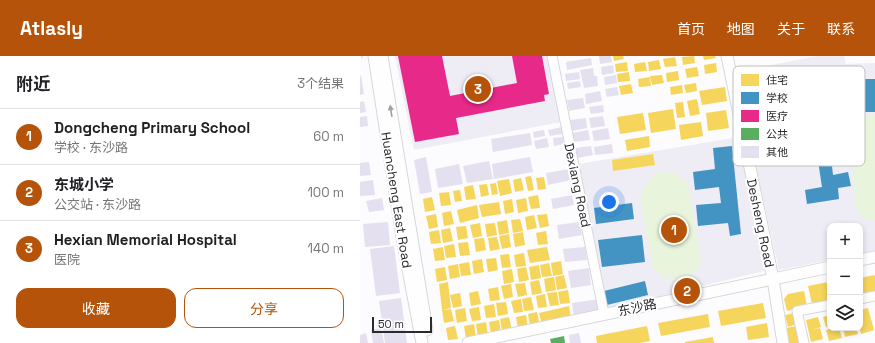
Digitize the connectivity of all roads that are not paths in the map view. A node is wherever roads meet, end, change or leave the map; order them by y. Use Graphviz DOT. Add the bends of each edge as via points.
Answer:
graph roads {
  1 [pos="374,56"];
  2 [pos="382,56"];
  3 [pos="552,56"];
  4 [pos="727,56"];
  5 [pos="733,85"];
  6 [pos="750,166"];
  7 [pos="875,257"];
  8 [pos="863,259"];
  9 [pos="827,267"];
  10 [pos="773,279"];
  11 [pos="875,296"];
  12 [pos="863,298"];
  13 [pos="827,306"];
  14 [pos="604,314"];
  15 [pos="422,343"];
  16 [pos="429,343"];
  17 [pos="468,343"];
  18 [pos="784,343"];
  19 [pos="804,343"];
  1 -- 15 [label="street, Huancheng East Road" via="403,243"];
  16 -- 2 [label="street, Huancheng East Road, one-way"];
  3 -- 14 [label="street, Dexiang Road"];
  4 -- 5 [label="street, Desheng Road"];
  6 -- 10 [label="street, Desheng Road"];
  7 -- 8 [label="street"];
  9 -- 10 [label="street, 东沙路"];
  10 -- 14 [label="street, 东沙路"];
  10 -- 18 [label="street, Desheng Road"];
  11 -- 12 [label="street"];
  13 -- 19 [label="street" via="797,311"];
  14 -- 17 [label="street, 东沙路"];
}
